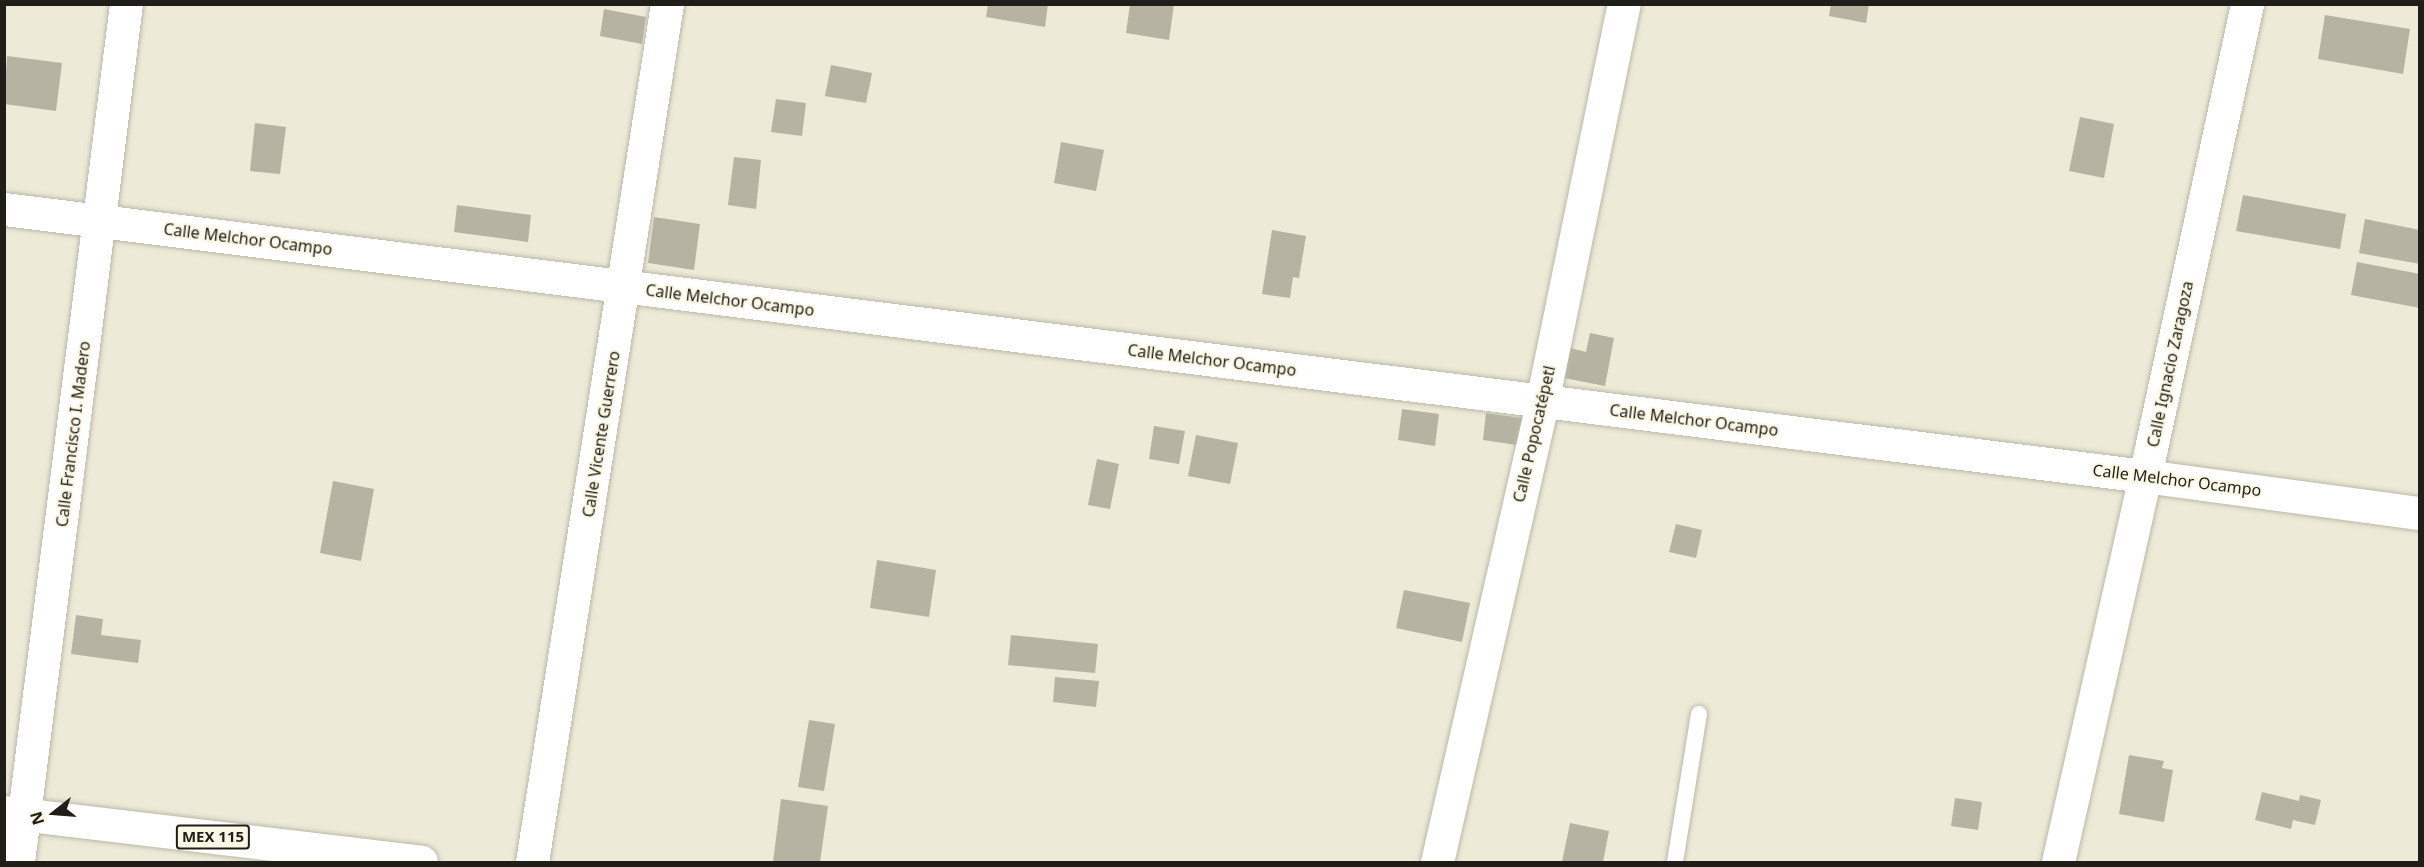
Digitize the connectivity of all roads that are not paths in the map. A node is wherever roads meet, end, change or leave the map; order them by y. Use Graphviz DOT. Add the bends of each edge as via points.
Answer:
graph roads {
  1 [pos="126,4"];
  2 [pos="667,4"];
  3 [pos="1624,4"];
  4 [pos="2247,4"];
  5 [pos="4,209"];
  6 [pos="100,221"];
  7 [pos="625,287"];
  8 [pos="1542,402"];
  9 [pos="2145,476"];
  10 [pos="2420,513"];
  11 [pos="1699,714"];
  12 [pos="15,813"];
  13 [pos="18,862"];
  14 [pos="421,862"];
  15 [pos="532,862"];
  16 [pos="1437,862"];
  17 [pos="1675,862"];
  18 [pos="2058,862"];
  1 -- 6 [label="street, Calle Francisco I. Madero"];
  2 -- 7 [label="street, Calle Vicente Guerrero"];
  3 -- 8 [label="street, Calle Popocatépetl"];
  4 -- 9 [label="street, Calle Ignacio Zaragoza"];
  5 -- 6 [label="street, Calle Melchor Ocampo"];
  6 -- 7 [label="street, Calle Melchor Ocampo"];
  6 -- 12 [label="street, Calle Francisco I. Madero"];
  7 -- 8 [label="street, Calle Melchor Ocampo"];
  7 -- 15 [label="street, Calle Vicente Guerrero"];
  8 -- 9 [label="street, Calle Melchor Ocampo"];
  8 -- 16 [label="street, Calle Popocatépetl"];
  9 -- 10 [label="street, Calle Melchor Ocampo"];
  9 -- 18 [label="street, Calle Ignacio Zaragoza"];
  11 -- 17 [label="lane"];
  12 -- 13 [label="street, Calle Francisco I. Madero"];
  12 -- 14 [label="street, MEX 115"];
}
